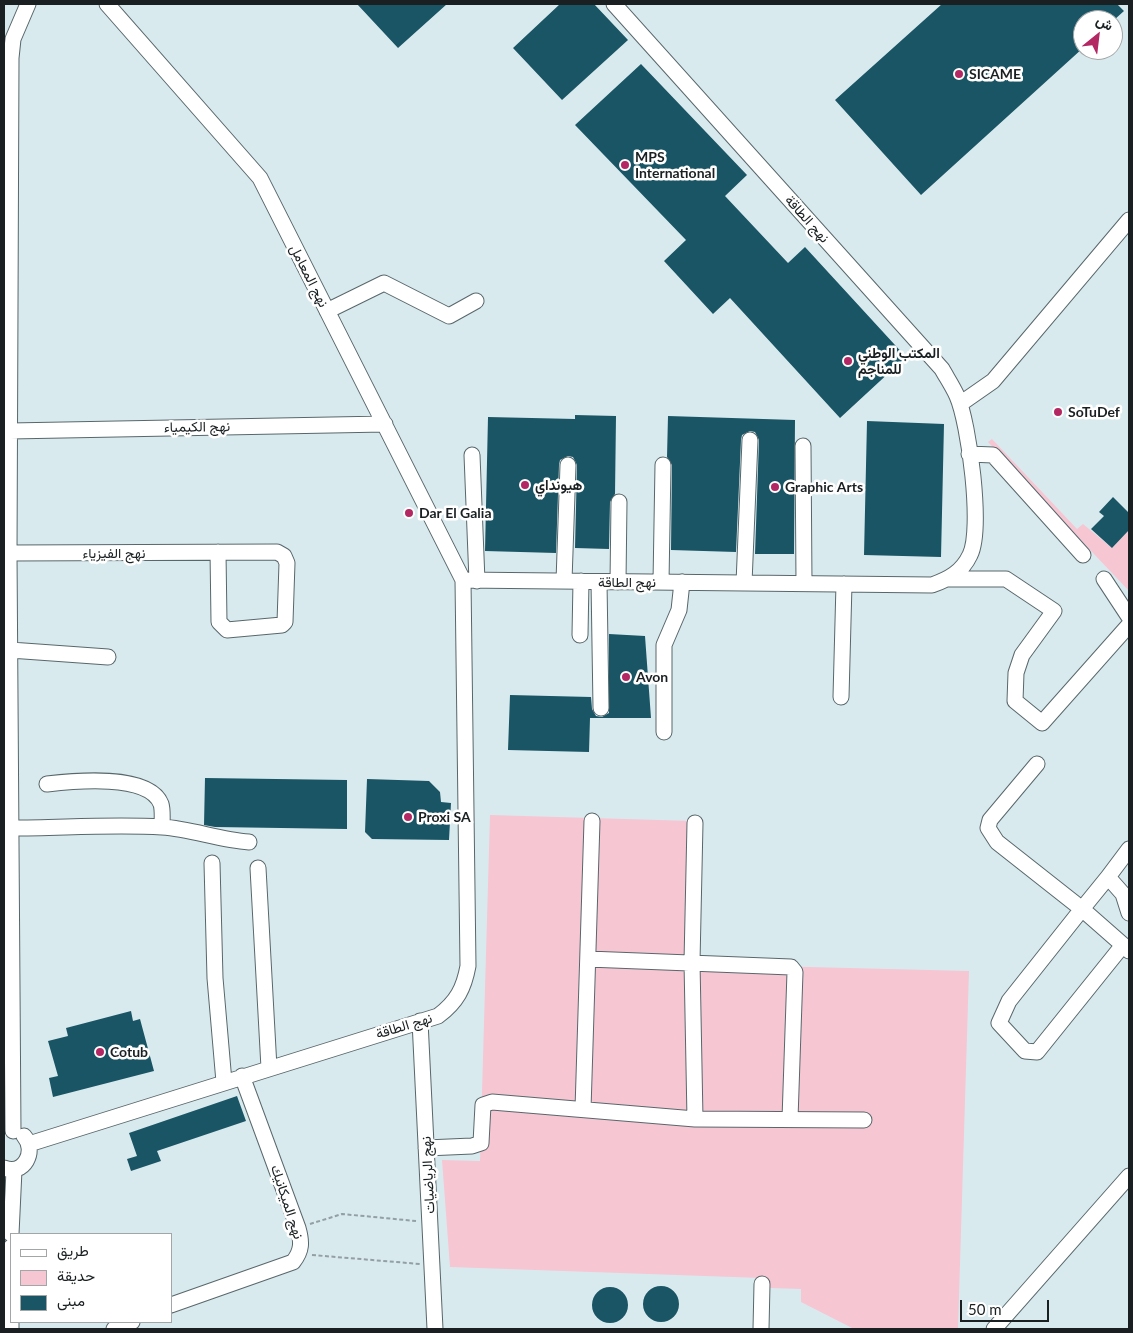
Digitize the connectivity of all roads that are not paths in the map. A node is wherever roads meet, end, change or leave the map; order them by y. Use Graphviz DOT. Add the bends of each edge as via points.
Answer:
graph roads {
  1 [pos="28,4"];
  2 [pos="107,4"];
  3 [pos="614,4"];
  4 [pos="1129,220"];
  5 [pos="476,301"];
  6 [pos="327,311"];
  7 [pos="960,404"];
  8 [pos="385,424"];
  9 [pos="10,431"];
  10 [pos="750,440"];
  11 [pos="803,446"];
  12 [pos="969,454"];
  13 [pos="472,455"];
  14 [pos="568,465"];
  15 [pos="663,465"];
  16 [pos="619,502"];
  17 [pos="6,537"];
  18 [pos="218,552"];
  19 [pos="9,553"];
  20 [pos="1083,555"];
  21 [pos="948,579"];
  22 [pos="1104,579"];
  23 [pos="470,580"];
  24 [pos="564,581"];
  25 [pos="581,581"];
  26 [pos="599,582"];
  27 [pos="618,582"];
  28 [pos="661,582"];
  29 [pos="682,582"];
  30 [pos="744,583"];
  31 [pos="804,584"];
  32 [pos="844,584"];
  33 [pos="1129,617"];
  34 [pos="1129,625"];
  35 [pos="580,636"];
  36 [pos="10,650"];
  37 [pos="108,657"];
  38 [pos="841,697"];
  39 [pos="601,708"];
  40 [pos="664,732"];
  41 [pos="7,750"];
  42 [pos="1037,764"];
  43 [pos="47,784"];
  44 [pos="7,808"];
  45 [pos="592,821"];
  46 [pos="695,823"];
  47 [pos="162,827"];
  48 [pos="11,828"];
  49 [pos="249,842"];
  50 [pos="1129,849"];
  51 [pos="212,863"];
  52 [pos="258,868"];
  53 [pos="1108,877"];
  54 [pos="8,891"];
  55 [pos="1082,909"];
  56 [pos="1129,913"];
  57 [pos="1126,948"];
  58 [pos="588,959"];
  59 [pos="692,962"];
  60 [pos="420,1021"];
  61 [pos="268,1068"];
  62 [pos="242,1076"];
  63 [pos="224,1082"];
  64 [pos="583,1109"];
  65 [pos="695,1119"];
  66 [pos="790,1119"];
  67 [pos="864,1120"];
  68 [pos="9,1132"];
  69 [pos="29,1144"];
  70 [pos="426,1148"];
  71 [pos="9,1169"];
  72 [pos="1129,1176"];
  73 [pos="9,1225"];
  74 [pos="762,1284"];
  75 [pos="172,1305"];
  76 [pos="129,1323"];
  77 [pos="114,1329"];
  78 [pos="435,1329"];
  79 [pos="761,1329"];
  80 [pos="994,1329"];
  1 -- 9 [label="street" via="13,39 11,58"];
  2 -- 6 [label="street, نهج المعامل" via="252,166"];
  3 -- 7 [label="street, نهج الطاقة" via="942,370"];
  4 -- 7 [label="street" via="992,381"];
  5 -- 6 [label="street" via="449,316 384,283"];
  6 -- 8 [label="street, نهج المعامل"];
  7 -- 12 [label="street, نهج الطاقة"];
  8 -- 9 [label="street, نهج الكيمياء"];
  8 -- 23 [label="street, نهج المعامل"];
  9 -- 17 [label="street"];
  10 -- 30 [label="street"];
  11 -- 31 [label="street"];
  12 -- 20 [label="street" via="993,455"];
  12 -- 21 [label="street, نهج الطاقة" via="975,536 961,569"];
  13 -- 23 [label="street"];
  14 -- 24 [label="street"];
  15 -- 28 [label="street"];
  16 -- 27 [label="street"];
  17 -- 19 [label="street"];
  18 -- 18 [label="street, نهج الفيزياء" via="278,552 284,556 287,562 285,622 282,625 223,628 219,622"];
  18 -- 19 [label="street, نهج الفيزياء"];
  19 -- 36 [label="street"];
  21 -- 32 [label="street, نهج الطاقة" via="932,584"];
  21 -- 34 [label="street" via="1006,579 1054,611 1022,655 1016,673 1015,701 1042,723"];
  22 -- 33 [label="street"];
  23 -- 24 [label="street, نهج الطاقة"];
  23 -- 60 [label="street, نهج الطاقة" via="468,966 464,985 449,1008 438,1016"];
  24 -- 25 [label="street, نهج الطاقة"];
  25 -- 26 [label="street, نهج الطاقة"];
  25 -- 35 [label="street"];
  26 -- 27 [label="street, نهج الطاقة"];
  26 -- 39 [label="street"];
  27 -- 28 [label="street, نهج الطاقة"];
  28 -- 29 [label="street, نهج الطاقة"];
  29 -- 30 [label="street, نهج الطاقة"];
  29 -- 40 [label="street" via="679,610 664,645"];
  30 -- 31 [label="street, نهج الطاقة"];
  31 -- 32 [label="street, نهج الطاقة"];
  32 -- 38 [label="street"];
  36 -- 37 [label="street"];
  36 -- 41 [label="street"];
  41 -- 44 [label="street"];
  42 -- 55 [label="street" via="990,820 988,828 997,842"];
  43 -- 47 [label="street" via="84,779 135,784 154,794 161,804"];
  44 -- 48 [label="street"];
  45 -- 58 [label="street"];
  46 -- 59 [label="street"];
  47 -- 48 [label="street"];
  47 -- 49 [label="street" via="194,831 227,841"];
  48 -- 54 [label="street"];
  50 -- 53 [label="street"];
  51 -- 63 [label="street" via="215,978"];
  52 -- 61 [label="street"];
  53 -- 55 [label="street"];
  53 -- 56 [label="street" via="1123,894"];
  54 -- 68 [label="street"];
  55 -- 57 [label="street"];
  55 -- 57 [label="street" via="1009,1001 999,1023 1025,1051 1037,1052"];
  58 -- 59 [label="street"];
  58 -- 64 [label="street"];
  59 -- 65 [label="street"];
  59 -- 66 [label="street" via="781,965 791,967 795,972"];
  60 -- 61 [label="street, نهج الطاقة"];
  60 -- 70 [label="street, نهج الرياضيات"];
  61 -- 62 [label="street, نهج الطاقة"];
  62 -- 63 [label="street, نهج الطاقة"];
  62 -- 75 [label="street, نهج الميكانيك" via="298,1228 300,1253 293,1262"];
  63 -- 69 [label="street, نهج الطاقة"];
  64 -- 65 [label="street"];
  64 -- 70 [label="street" via="492,1102 483,1105 481,1143"];
  65 -- 66 [label="street"];
  66 -- 67 [label="street"];
  68 -- 69 [label="street" via="25,1138"];
  69 -- 71 [label="street" via="28,1160"];
  70 -- 78 [label="street, نهج الرياضيات"];
  71 -- 73 [label="street"];
  72 -- 80 [label="street"];
  74 -- 79 [label="street"];
  76 -- 77 [label="street"];
}
